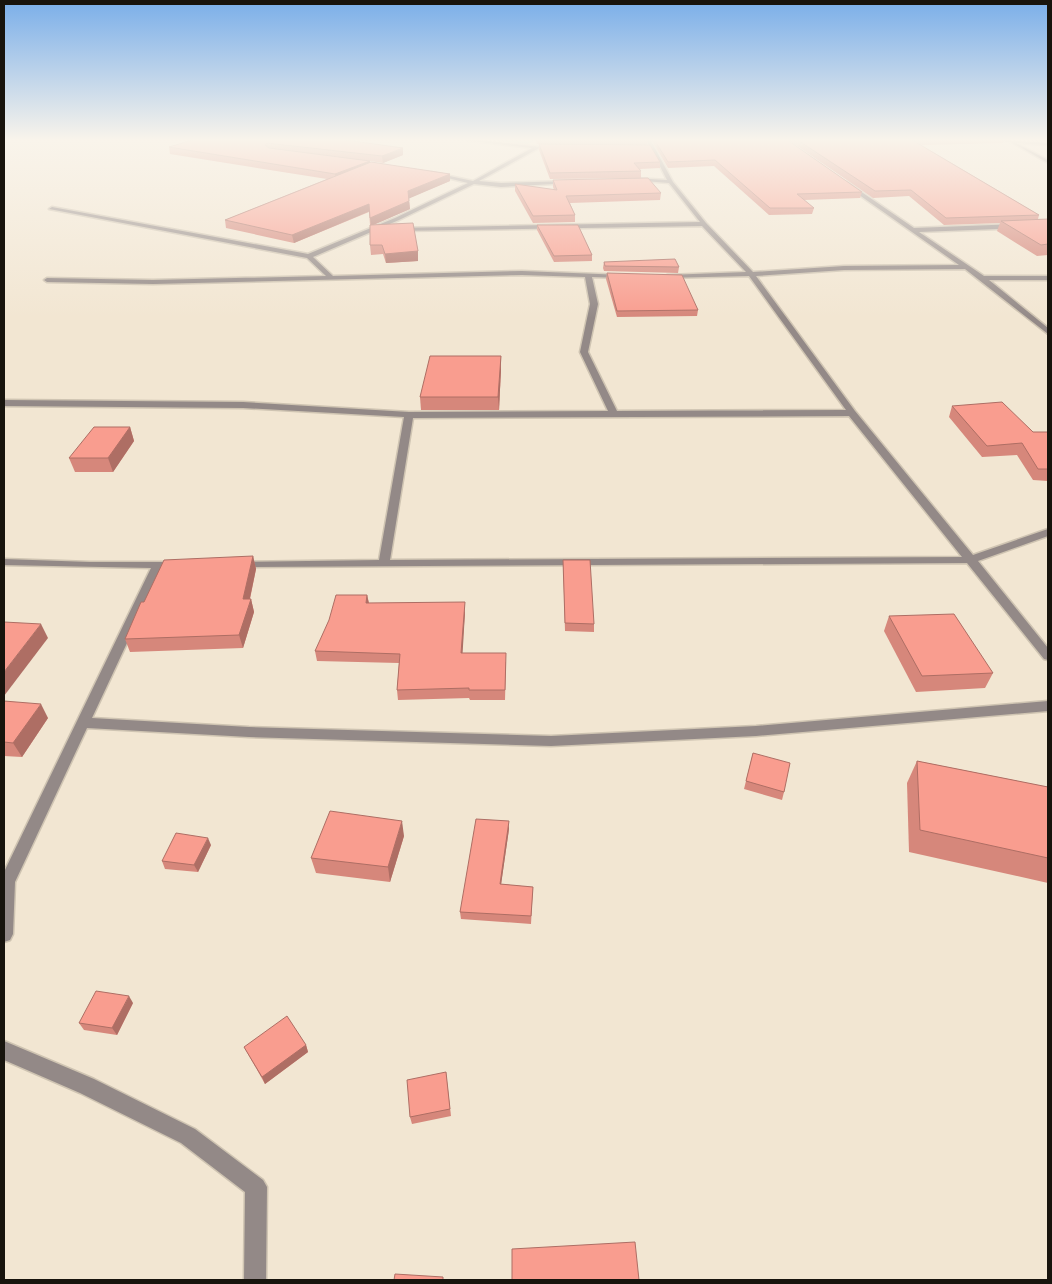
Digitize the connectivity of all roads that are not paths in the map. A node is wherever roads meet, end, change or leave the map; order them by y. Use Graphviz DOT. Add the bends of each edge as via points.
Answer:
graph roads {
  1 [pos="438,199"];
  2 [pos="684,199"];
  3 [pos="868,199"];
  4 [pos="52,209"];
  5 [pos="704,224"];
  6 [pos="1048,225"];
  7 [pos="376,230"];
  8 [pos="913,230"];
  9 [pos="309,256"];
  10 [pos="967,267"];
  11 [pos="588,274"];
  12 [pos="751,274"];
  13 [pos="632,276"];
  14 [pos="659,276"];
  15 [pos="982,278"];
  16 [pos="1048,278"];
  17 [pos="333,279"];
  18 [pos="47,280"];
  19 [pos="1048,332"];
  20 [pos="4,403"];
  21 [pos="852,413"];
  22 [pos="408,415"];
  23 [pos="614,415"];
  24 [pos="1048,532"];
  25 [pos="970,560"];
  26 [pos="4,562"];
  27 [pos="384,563"];
  28 [pos="187,564"];
  29 [pos="226,564"];
  30 [pos="158,565"];
  31 [pos="1048,656"];
  32 [pos="1048,706"];
  33 [pos="84,723"];
  34 [pos="4,934"];
  35 [pos="4,1050"];
  36 [pos="255,1280"];
  1 -- 7 [label="street"];
  2 -- 5 [label="street"];
  3 -- 8 [label="street"];
  4 -- 9 [label="street"];
  5 -- 7 [label="street"];
  5 -- 12 [label="street"];
  6 -- 8 [label="street"];
  7 -- 9 [label="street"];
  8 -- 10 [label="street"];
  9 -- 17 [label="street"];
  10 -- 12 [label="street" via="844,268"];
  10 -- 15 [label="street"];
  11 -- 13 [label="street"];
  11 -- 17 [label="street"];
  11 -- 23 [label="street" via="594,304 584,352"];
  12 -- 14 [label="street"];
  12 -- 21 [label="street"];
  15 -- 16 [label="street"];
  15 -- 19 [label="street"];
  17 -- 18 [label="street"];
  20 -- 22 [label="street" via="243,405"];
  21 -- 23 [label="street"];
  21 -- 25 [label="street"];
  22 -- 23 [label="street"];
  22 -- 27 [label="street"];
  24 -- 25 [label="street"];
  25 -- 27 [label="street"];
  25 -- 31 [label="street"];
  26 -- 30 [label="street"];
  27 -- 29 [label="street"];
  28 -- 30 [label="street"];
  30 -- 33 [label="street"];
  32 -- 33 [label="street" via="756,731 551,741 249,732"];
  33 -- 34 [label="street" via="7,882"];
  35 -- 36 [label="street" via="87,1086 188,1136 256,1187"];
}
